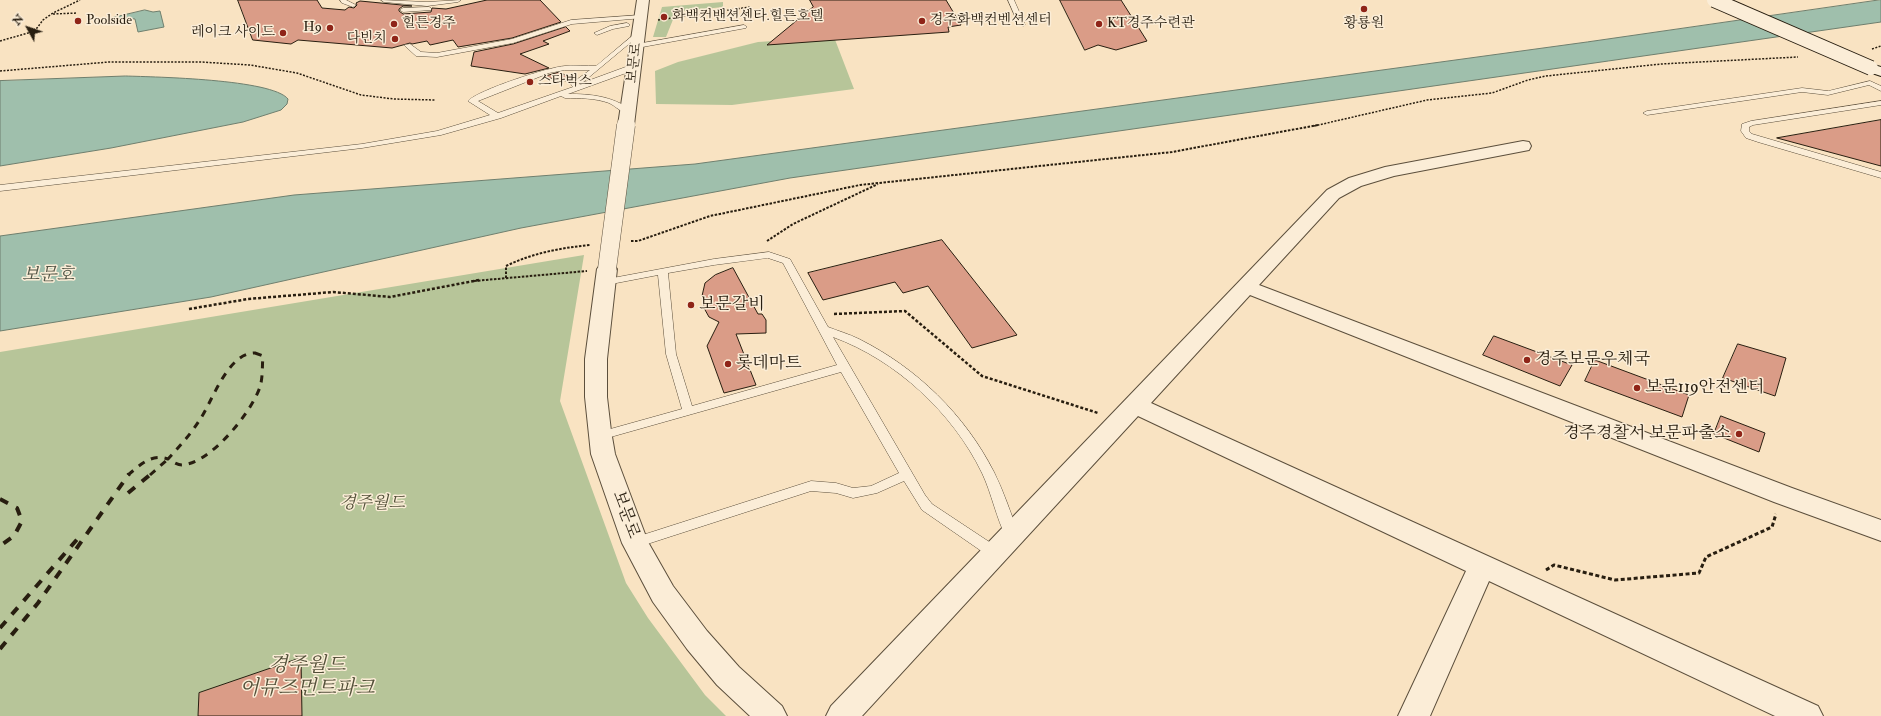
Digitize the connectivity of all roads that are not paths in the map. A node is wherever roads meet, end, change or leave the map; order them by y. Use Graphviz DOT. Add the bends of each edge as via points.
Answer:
graph roads {
  1 [pos="343,0"];
  2 [pos="384,0"];
  3 [pos="643,0"];
  4 [pos="1011,0"];
  5 [pos="1714,0"];
  6 [pos="455,1"];
  7 [pos="353,5"];
  8 [pos="403,10"];
  9 [pos="1022,25"];
  10 [pos="744,27"];
  11 [pos="639,30"];
  12 [pos="408,45"];
  13 [pos="634,67"];
  14 [pos="598,68"];
  15 [pos="1877,71"];
  16 [pos="1870,83"];
  17 [pos="1881,89"];
  18 [pos="557,96"];
  19 [pos="1881,104"];
  20 [pos="1647,113"];
  21 [pos="498,116"];
  22 [pos="627,118"];
  23 [pos="1523,146"];
  24 [pos="1881,175"];
  25 [pos="0,188"];
  26 [pos="663,271"];
  27 [pos="606,276"];
  28 [pos="1245,286"];
  29 [pos="823,329"];
  30 [pos="844,367"];
  31 [pos="1134,405"];
  32 [pos="688,411"];
  33 [pos="600,436"];
  34 [pos="907,475"];
  35 [pos="1881,531"];
  36 [pos="1012,535"];
  37 [pos="635,543"];
  38 [pos="995,553"];
  39 [pos="1482,566"];
  40 [pos="771,716"];
  41 [pos="842,716"];
  42 [pos="1414,716"];
  43 [pos="1806,716"];
  1 -- 7 [label="lane"];
  2 -- 6 [label="lane" via="427,4"];
  3 -- 11 [label="street, 보문로"];
  4 -- 9 [label="lane"];
  5 -- 15 [label="street, bridge"];
  6 -- 8 [label="lane" via="426,10"];
  10 -- 11 [label="lane"];
  11 -- 11 [label="lane" via="597,33 612,27"];
  11 -- 12 [label="lane" via="571,22 513,41 437,55 419,54"];
  11 -- 13 [label="street, 보문로"];
  11 -- 14 [label="lane"];
  13 -- 18 [label="lane"];
  13 -- 22 [label="street, 보문로"];
  14 -- 18 [label="lane"];
  14 -- 21 [label="lane" via="547,71 483,95 472,102"];
  15 -- 16 [label="lane" via="1871,77"];
  16 -- 17 [label="lane"];
  16 -- 20 [label="lane" via="1828,93 1802,90"];
  18 -- 21 [label="lane"];
  18 -- 22 [label="lane" via="597,98 620,105"];
  19 -- 24 [label="lane" via="1750,123 1745,126 1749,136"];
  21 -- 25 [label="lane" via="438,133 362,146"];
  22 -- 27 [label="street, 보문로, bridge"];
  23 -- 28 [label="street" via="1391,171 1342,188 1323,203"];
  26 -- 27 [label="lane"];
  26 -- 29 [label="lane" via="769,255 787,261"];
  26 -- 32 [label="lane" via="672,354"];
  27 -- 33 [label="street, 보문로" via="596,359"];
  28 -- 31 [label="street"];
  28 -- 35 [label="street"];
  29 -- 30 [label="lane"];
  29 -- 36 [label="lane" via="855,341 887,360 931,394 955,420 988,473"];
  30 -- 32 [label="lane"];
  30 -- 34 [label="lane"];
  31 -- 36 [label="street"];
  31 -- 39 [label="street"];
  32 -- 33 [label="lane"];
  33 -- 37 [label="street, 보문로" via="602,454"];
  34 -- 37 [label="lane" via="873,490 853,494 836,488 811,486"];
  34 -- 38 [label="lane" via="927,507"];
  36 -- 38 [label="street"];
  37 -- 40 [label="street, 보문로" via="663,594 696,640 728,676"];
  38 -- 41 [label="street"];
  39 -- 42 [label="street"];
  39 -- 43 [label="street"];
}
